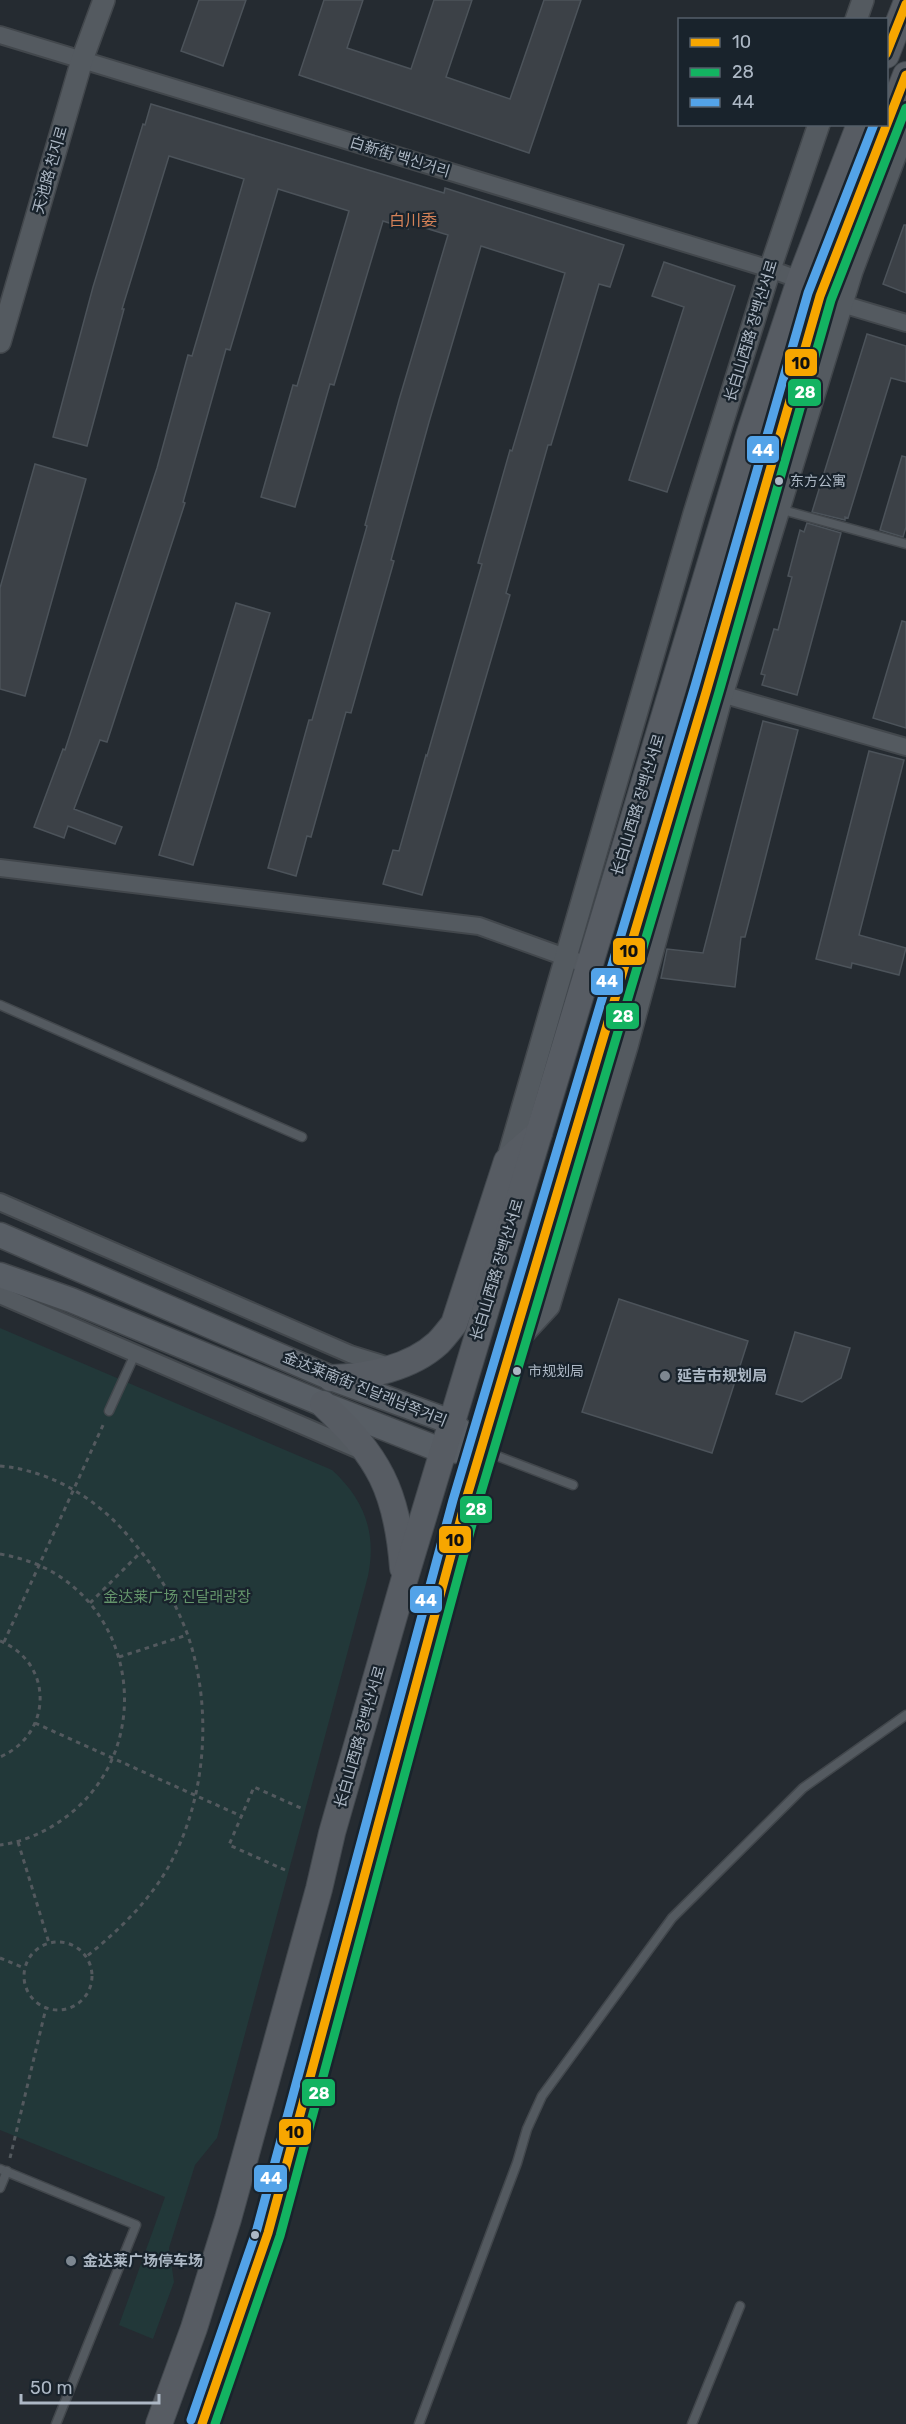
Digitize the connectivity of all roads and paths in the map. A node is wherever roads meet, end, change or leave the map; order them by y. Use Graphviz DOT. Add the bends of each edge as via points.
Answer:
graph roads {
  1 [pos="104,0"];
  2 [pos="863,0"];
  3 [pos="906,4"];
  4 [pos="857,18"];
  5 [pos="0,35"];
  6 [pos="888,50"];
  7 [pos="82,60"];
  8 [pos="906,75"];
  9 [pos="818,126"];
  10 [pos="859,126"];
  11 [pos="906,127"];
  12 [pos="770,268"];
  13 [pos="800,280"];
  14 [pos="831,300"];
  15 [pos="906,323"];
  16 [pos="0,342"];
  17 [pos="779,508"];
  18 [pos="906,544"];
  19 [pos="715,692"];
  20 [pos="906,747"];
  21 [pos="0,868"];
  22 [pos="565,957"];
  23 [pos="590,966"];
  24 [pos="0,1005"];
  25 [pos="539,1133"];
  26 [pos="302,1137"];
  27 [pos="507,1161"];
  28 [pos="0,1202"];
  29 [pos="0,1235"];
  30 [pos="0,1275"];
  31 [pos="0,1296"];
  32 [pos="135,1354"];
  33 [pos="393,1367"];
  34 [pos="332,1378"];
  35 [pos="323,1404"];
  36 [pos="109,1411"];
  37 [pos="451,1422"];
  38 [pos="481,1450"];
  39 [pos="443,1451"];
  40 [pos="369,1454"];
  41 [pos="0,1466"];
  42 [pos="573,1485"];
  43 [pos="73,1490"];
  44 [pos="141,1552"];
  45 [pos="0,1554"];
  46 [pos="39,1565"];
  47 [pos="404,1581"];
  48 [pos="441,1592"];
  49 [pos="90,1603"];
  50 [pos="187,1635"];
  51 [pos="2,1641"];
  52 [pos="119,1657"];
  53 [pos="906,1714"];
  54 [pos="35,1723"];
  55 [pos="0,1757"];
  56 [pos="113,1758"];
  57 [pos="195,1795"];
  58 [pos="303,1809"];
  59 [pos="241,1816"];
  60 [pos="18,1842"];
  61 [pos="0,1845"];
  62 [pos="285,1870"];
  63 [pos="49,1943"];
  64 [pos="86,1957"];
  65 [pos="0,1958"];
  66 [pos="24,1968"];
  67 [pos="46,2008"];
  68 [pos="4,2170"];
  69 [pos="0,2188"];
  70 [pos="740,2306"];
  71 [pos="56,2424"];
  72 [pos="159,2424"];
  73 [pos="202,2424"];
  74 [pos="419,2424"];
  75 [pos="692,2424"];
  1 -- 7 [label="street, 天池路 천지로"];
  2 -- 4 [label="street"];
  3 -- 6 [label="main road"];
  5 -- 7 [label="street, 白新街 백신거리"];
  7 -- 12 [label="street, 白新街 백신거리"];
  7 -- 16 [label="street, 天池路 천지로"];
  8 -- 14 [label="main road"];
  9 -- 12 [label="street, 长白山西路 장백산서로"];
  10 -- 13 [label="main road, 长白山西路 장백산서로"];
  11 -- 14 [label="street"];
  12 -- 13 [label="street, 白新街 백신거리"];
  12 -- 22 [label="street, 长白山西路 장백산서로"];
  13 -- 23 [label="main road, 长白山西路 장백산서로" via="751,429"];
  14 -- 15 [label="street"];
  14 -- 17 [label="street"];
  14 -- 19 [label="main road"];
  17 -- 18 [label="lane"];
  17 -- 19 [label="street"];
  19 -- 20 [label="street"];
  19 -- 38 [label="main road"];
  21 -- 22 [label="street" via="479,926"];
  22 -- 23 [label="street"];
  22 -- 27 [label="street, 长白山西路 장백산서로"];
  23 -- 25 [label="main road, 长白山西路 장백산서로"];
  24 -- 26 [label="lane"];
  25 -- 27 [label="main road"];
  25 -- 37 [label="main road, 长白山西路 장백산서로"];
  27 -- 33 [label="main road" via="454,1324 438,1343"];
  28 -- 33 [label="street, 金达莱南街 진달래남쪽거리" via="350,1354"];
  29 -- 34 [label="main road, 金达莱南街 진달래남쪽거리"];
  30 -- 35 [label="main road, 金达莱南街 진달래남쪽거리" via="71,1300"];
  31 -- 32 [label="street"];
  32 -- 36 [label="lane"];
  32 -- 40 [label="street"];
  33 -- 34 [label="main road"];
  34 -- 37 [label="main road, 金达莱南街 진달래남쪽거리"];
  35 -- 39 [label="main road, 金达莱南街 진달래남쪽거리"];
  35 -- 40 [label="main road"];
  36 -- 43 [label="path"];
  37 -- 38 [label="main road, 金达莱南街 진달래남쪽거리"];
  37 -- 39 [label="main road, 长白山西路 장백산서로"];
  38 -- 39 [label="main road, 金达莱南街 진달래남쪽거리"];
  38 -- 42 [label="lane"];
  38 -- 48 [label="main road"];
  39 -- 47 [label="main road, 长白山西路 장백산서로"];
  40 -- 47 [label="main road" via="394,1507"];
  41 -- 43 [label="path" via="31,1471"];
  43 -- 44 [label="path" via="98,1505"];
  43 -- 46 [label="path"];
  44 -- 49 [label="path"];
  44 -- 50 [label="path" via="162,1581"];
  45 -- 46 [label="path"];
  46 -- 49 [label="path" via="60,1576"];
  46 -- 51 [label="path"];
  47 -- 48 [label="main road"];
  47 -- 72 [label="main road, 长白山西路 장백산서로" via="225,2229"];
  48 -- 73 [label="main road" via="268,2233"];
  49 -- 52 [label="path" via="105,1623"];
  50 -- 52 [label="path"];
  50 -- 57 [label="path" via="202,1707"];
  51 -- 54 [label="path" via="23,1655 34,1672 41,1700"];
  52 -- 56 [label="path" via="124,1676 125,1715"];
  53 -- 74 [label="lane" via="803,1788 672,1918 542,2096"];
  54 -- 55 [label="path" via="22,1743"];
  54 -- 56 [label="path"];
  56 -- 57 [label="path"];
  56 -- 60 [label="path" via="100,1783 73,1812"];
  57 -- 59 [label="path"];
  57 -- 64 [label="path" via="176,1852 159,1882 125,1922"];
  58 -- 59 [label="path" via="254,1787"];
  59 -- 62 [label="path" via="229,1845"];
  60 -- 61 [label="path"];
  60 -- 63 [label="path"];
  63 -- 64 [label="path" via="71,1945"];
  63 -- 66 [label="path" via="34,1952"];
  64 -- 67 [label="path" via="92,1978 86,1995 68,2009"];
  65 -- 66 [label="path"];
  66 -- 67 [label="path" via="27,1991"];
  67 -- 68 [label="path"];
  68 -- 69 [label="lane"];
  68 -- 71 [label="lane" via="136,2225"];
  70 -- 75 [label="lane"];
}
